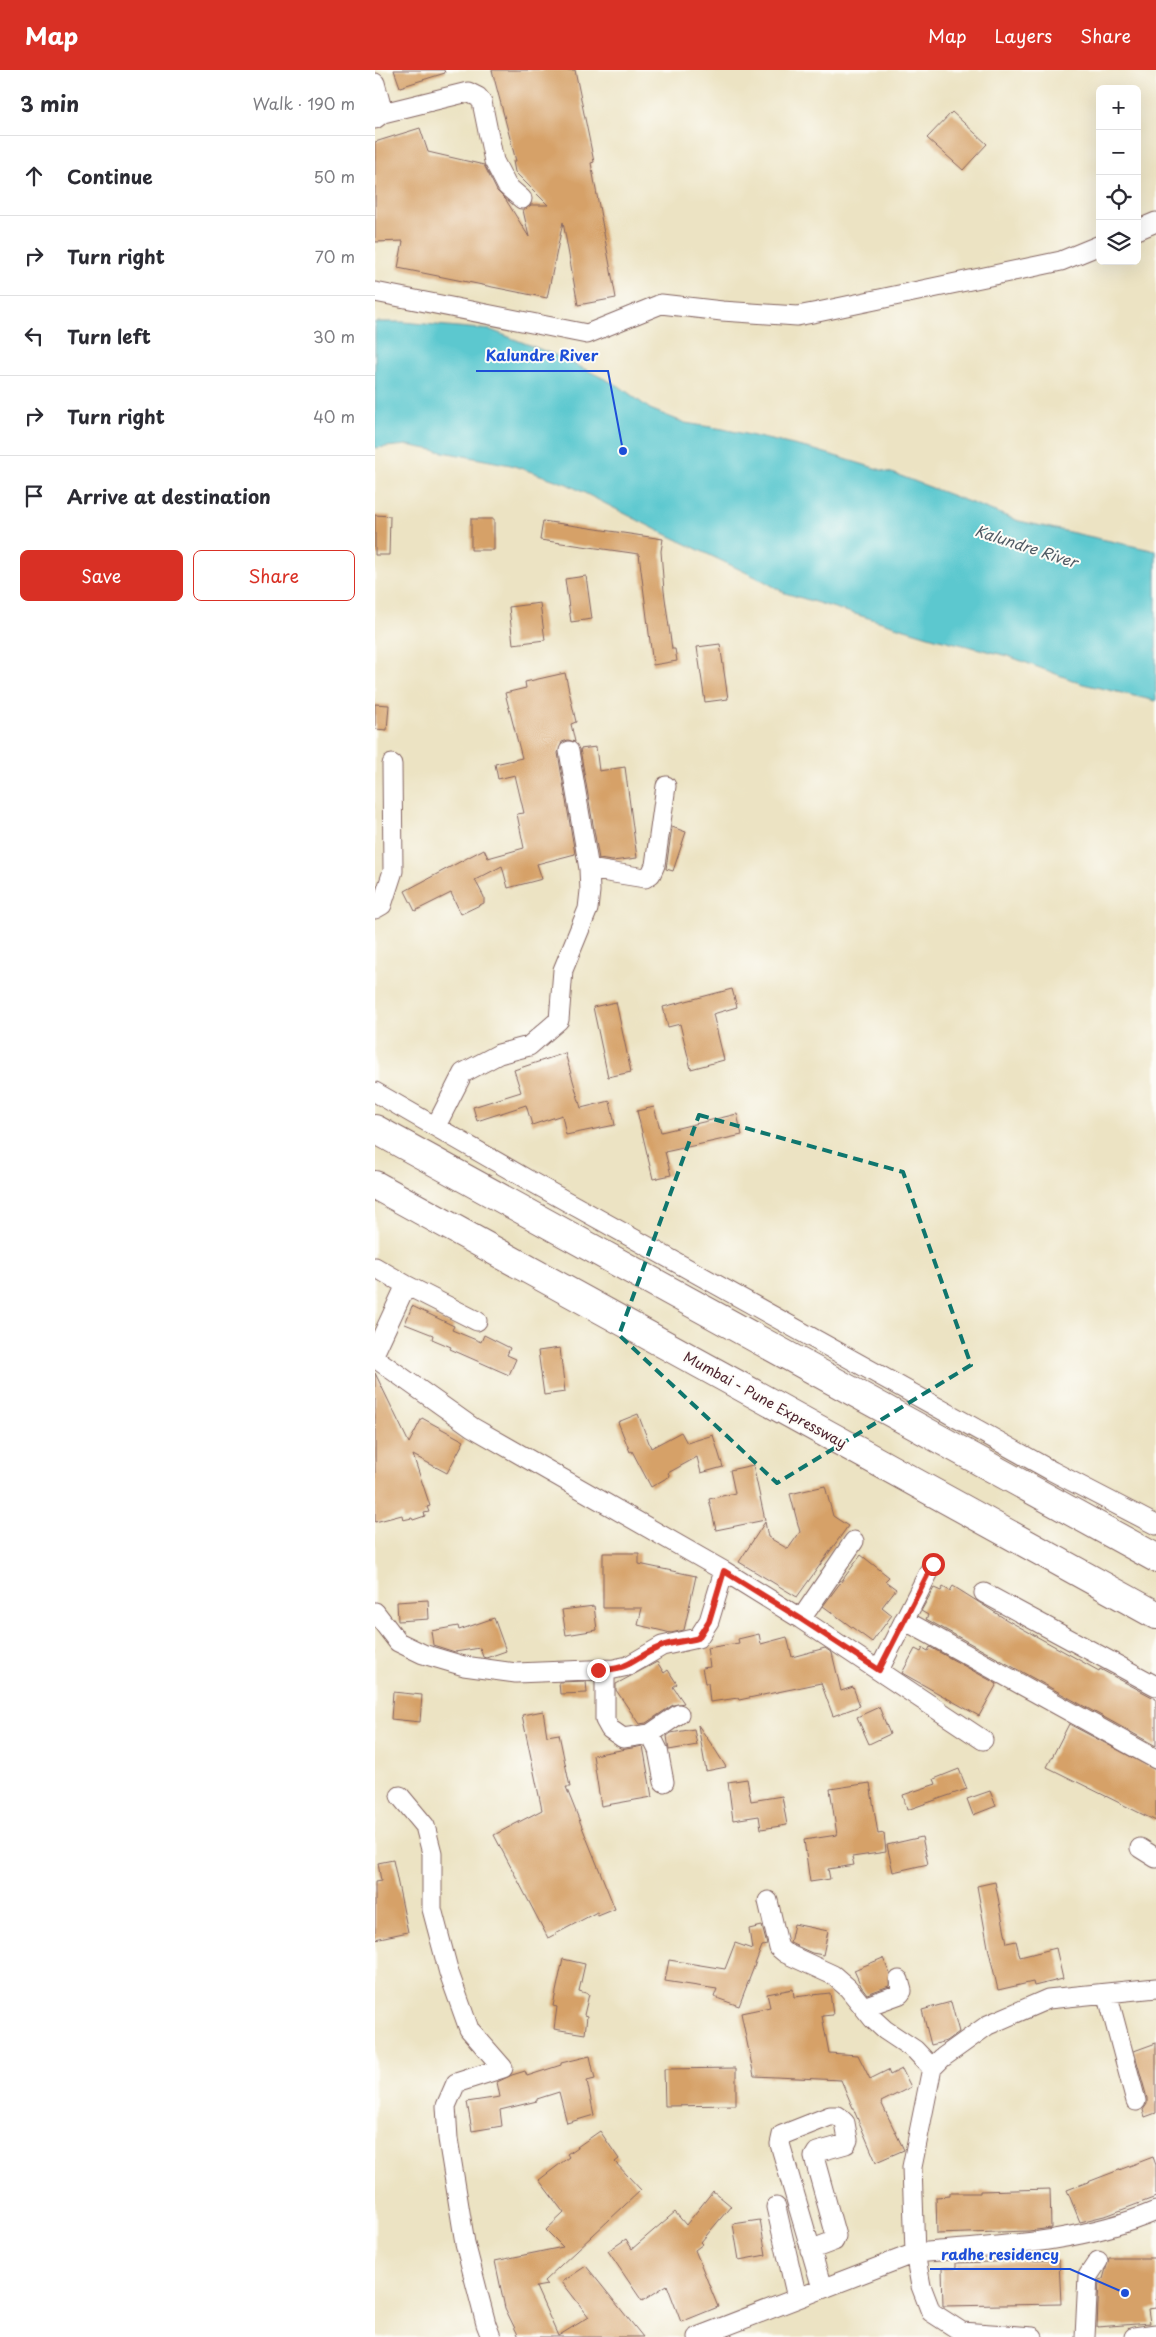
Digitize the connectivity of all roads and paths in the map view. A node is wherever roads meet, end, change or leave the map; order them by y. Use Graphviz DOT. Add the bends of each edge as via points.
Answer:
graph roads {
  1 [pos="375,83"];
  2 [pos="379,116"];
  3 [pos="522,199"];
  4 [pos="1156,222"];
  5 [pos="1141,228"];
  6 [pos="1096,247"];
  7 [pos="375,292"];
  8 [pos="569,751"];
  9 [pos="392,764"];
  10 [pos="665,786"];
  11 [pos="589,869"];
  12 [pos="375,909"];
  13 [pos="375,1092"];
  14 [pos="436,1126"];
  15 [pos="375,1129"];
  16 [pos="375,1185"];
  17 [pos="375,1267"];
  18 [pos="406,1285"];
  19 [pos="477,1321"];
  20 [pos="375,1352"];
  21 [pos="375,1358"];
  22 [pos="1156,1525"];
  23 [pos="854,1541"];
  24 [pos="1156,1558"];
  25 [pos="933,1564"];
  26 [pos="724,1571"];
  27 [pos="984,1593"];
  28 [pos="375,1612"];
  29 [pos="1156,1615"];
  30 [pos="801,1619"];
  31 [pos="904,1620"];
  32 [pos="605,1670"];
  33 [pos="879,1670"];
  34 [pos="1156,1686"];
  35 [pos="679,1714"];
  36 [pos="650,1734"];
  37 [pos="983,1740"];
  38 [pos="1156,1759"];
  39 [pos="664,1782"];
  40 [pos="400,1796"];
  41 [pos="1140,1848"];
  42 [pos="1156,1858"];
  43 [pos="768,1901"];
  44 [pos="899,1980"];
  45 [pos="1156,1988"];
  46 [pos="1107,1993"];
  47 [pos="864,2007"];
  48 [pos="932,2068"];
  49 [pos="1136,2101"];
  50 [pos="777,2207"];
  51 [pos="1156,2211"];
  52 [pos="811,2250"];
  53 [pos="915,2253"];
  54 [pos="1098,2261"];
  55 [pos="822,2288"];
  56 [pos="797,2298"];
  57 [pos="961,2334"];
  58 [pos="1156,2334"];
  59 [pos="491,2337"];
  60 [pos="697,2337"];
  61 [pos="1033,2337"];
  62 [pos="1085,2337"];
  63 [pos="1134,2337"];
  1 -- 2 [label="street"];
  2 -- 3 [label="street" via="468,92 473,94 482,102 494,161 507,186"];
  4 -- 5 [label="street"];
  6 -- 7 [label="street" via="1061,261 797,316 661,304 587,334"];
  8 -- 11 [label="street"];
  9 -- 12 [label="street" via="393,871 382,905"];
  10 -- 11 [label="street" via="655,865 651,874 645,878"];
  11 -- 14 [label="street" via="588,909 563,970 559,1020 529,1046 499,1054 463,1073"];
  13 -- 14 [label="street"];
  14 -- 22 [label="street" via="1052,1471"];
  15 -- 24 [label="highway"];
  16 -- 29 [label="highway, Mumbai - Pune Expressway"];
  17 -- 18 [label="street"];
  18 -- 19 [label="street"];
  18 -- 20 [label="street"];
  21 -- 26 [label="street" via="472,1427"];
  23 -- 30 [label="street"];
  25 -- 31 [label="street"];
  26 -- 30 [label="street"];
  26 -- 32 [label="street" via="709,1621 698,1638 662,1646 628,1666"];
  27 -- 34 [label="street"];
  28 -- 32 [label="street" via="398,1642 423,1654 464,1666 516,1673"];
  30 -- 33 [label="street"];
  31 -- 33 [label="street"];
  31 -- 38 [label="street"];
  32 -- 36 [label="street" via="605,1720 610,1729 623,1738"];
  33 -- 37 [label="street"];
  35 -- 36 [label="street"];
  36 -- 39 [label="street" via="658,1750"];
  40 -- 59 [label="street" via="425,1826 432,1853 432,1909 449,1973 469,2028 503,2068 456,2084 445,2106 447,2139 465,2242"];
  41 -- 42 [label="street"];
  43 -- 47 [label="street" via="779,1948 833,1975"];
  44 -- 47 [label="street" via="900,1994"];
  45 -- 46 [label="street"];
  46 -- 48 [label="street" via="1048,1999 988,2025"];
  46 -- 49 [label="street"];
  47 -- 48 [label="street" via="885,2030 915,2050"];
  48 -- 53 [label="street" via="912,2167"];
  50 -- 56 [label="street"];
  51 -- 53 [label="street" via="1134,2221 1065,2237"];
  52 -- 52 [label="street" via="780,2144 782,2135 829,2116 838,2116 845,2123 849,2140 846,2144 817,2152 814,2157 837,2236 835,2241"];
  52 -- 55 [label="street"];
  53 -- 55 [label="street"];
  53 -- 57 [label="street" via="921,2286 931,2312"];
  54 -- 62 [label="street" via="1088,2276"];
  55 -- 56 [label="street"];
  56 -- 60 [label="street"];
  57 -- 61 [label="street"];
  58 -- 63 [label="street"];
}
